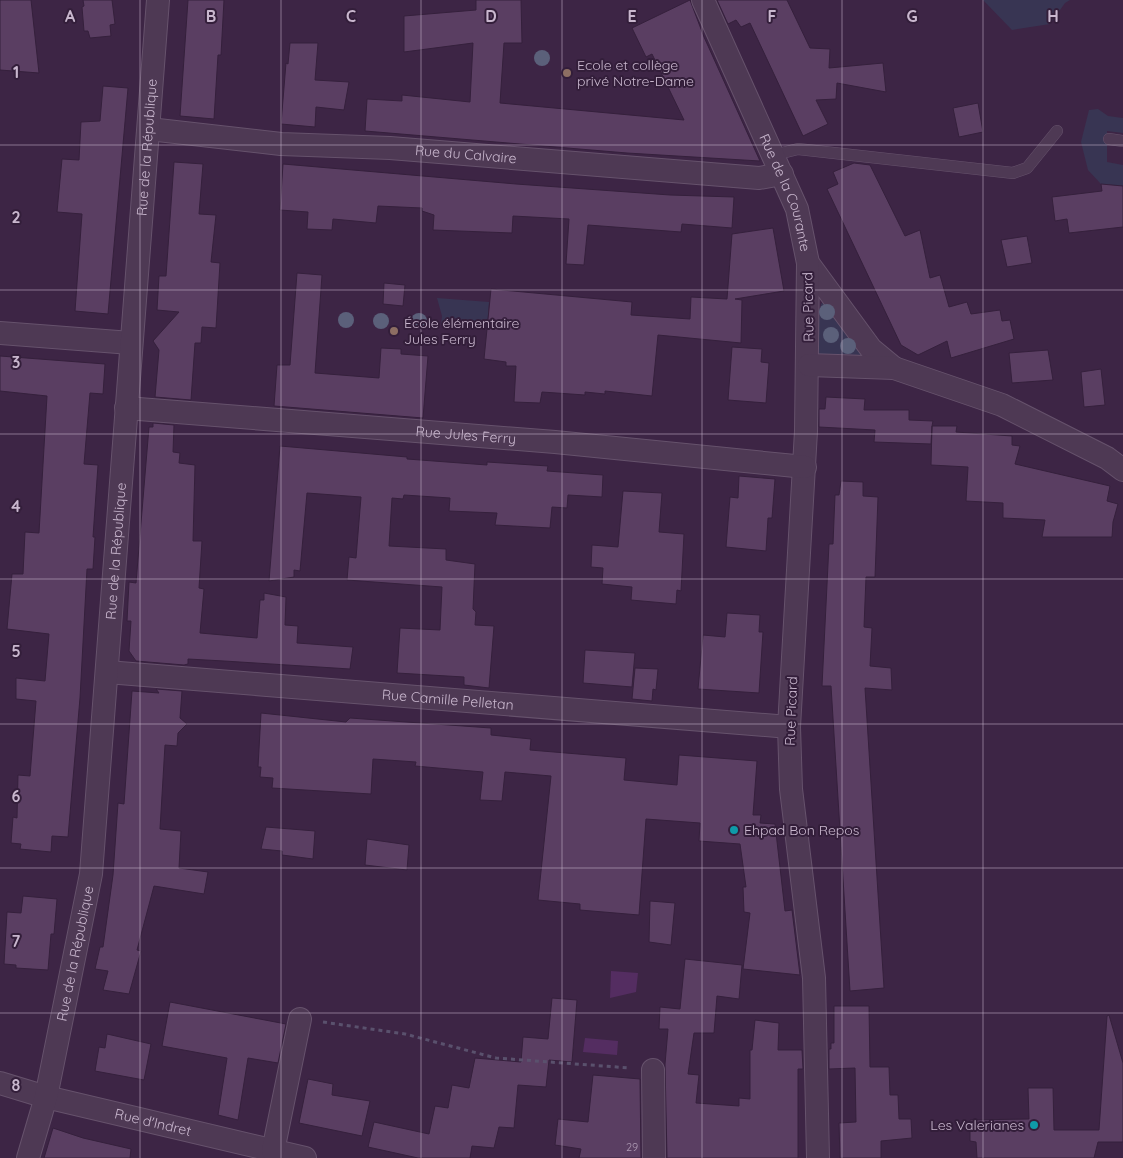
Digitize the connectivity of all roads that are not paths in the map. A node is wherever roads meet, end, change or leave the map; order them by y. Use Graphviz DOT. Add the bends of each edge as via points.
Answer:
graph roads {
  1 [pos="158,0"];
  2 [pos="703,0"];
  3 [pos="149,130"];
  4 [pos="1057,131"];
  5 [pos="1109,140"];
  6 [pos="1123,142"];
  7 [pos="778,164"];
  8 [pos="808,263"];
  9 [pos="0,333"];
  10 [pos="131,343"];
  11 [pos="809,365"];
  12 [pos="894,368"];
  13 [pos="126,408"];
  14 [pos="805,467"];
  15 [pos="1123,470"];
  16 [pos="107,672"];
  17 [pos="789,727"];
  18 [pos="300,1019"];
  19 [pos="653,1070"];
  20 [pos="0,1083"];
  21 [pos="46,1097"];
  22 [pos="273,1151"];
  23 [pos="28,1158"];
  24 [pos="305,1158"];
  25 [pos="654,1158"];
  26 [pos="818,1158"];
  1 -- 3 [label="street, Rue de la République"];
  2 -- 7 [label="street, Rue de la Courante"];
  3 -- 7 [label="street, Rue du Calvaire" via="281,144 390,148 759,178"];
  3 -- 10 [label="street, Rue de la République"];
  4 -- 7 [label="lane" via="1027,168 1013,173 798,149"];
  5 -- 6 [label="lane"];
  7 -- 8 [label="street, Rue de la Courante" via="797,209"];
  8 -- 11 [label="street, Rue Picard"];
  8 -- 12 [label="street, Rue de la Courante" via="871,349"];
  9 -- 10 [label="street"];
  10 -- 13 [label="street, Rue de la République"];
  11 -- 12 [label="street, Rue de la Courante"];
  11 -- 14 [label="street, Rue Picard"];
  12 -- 15 [label="street, Rue de la Courante" via="1002,405 1107,458"];
  13 -- 14 [label="street, Rue Jules Ferry" via="555,442"];
  13 -- 16 [label="street, Rue de la République"];
  14 -- 17 [label="street, Rue Picard"];
  16 -- 17 [label="street, Rue Camille Pelletan"];
  16 -- 21 [label="street, Rue de la République" via="91,874"];
  17 -- 26 [label="street, Rue Picard" via="791,789 814,978"];
  18 -- 22 [label="street"];
  19 -- 25 [label="street"];
  20 -- 21 [label="street, Rue d'Indret"];
  21 -- 22 [label="street, Rue d'Indret"];
  21 -- 23 [label="street, Rue de la République"];
  22 -- 24 [label="street, Rue d'Indret"];
}
